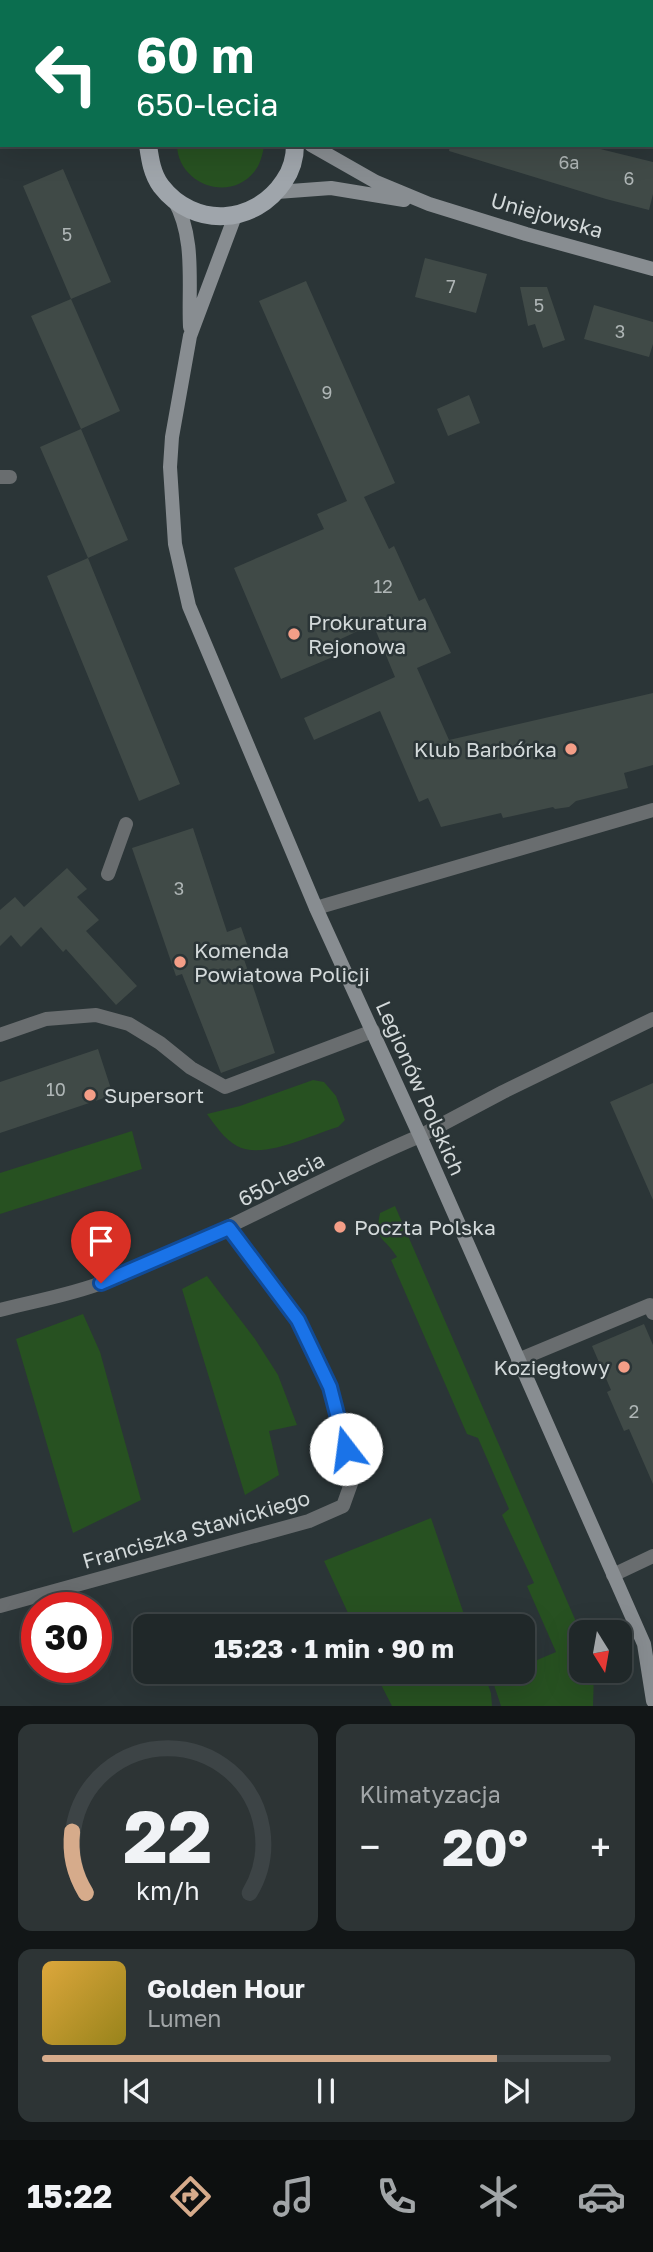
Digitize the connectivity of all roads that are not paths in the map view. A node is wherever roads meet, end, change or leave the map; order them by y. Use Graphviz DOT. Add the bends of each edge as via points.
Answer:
graph roads {
  1 [pos="148,147"];
  2 [pos="295,147"];
  3 [pos="315,147"];
  4 [pos="277,192"];
  5 [pos="174,200"];
  6 [pos="429,204"];
  7 [pos="235,216"];
  8 [pos="653,269"];
  9 [pos="190,335"];
  10 [pos="653,810"];
  11 [pos="126,824"];
  12 [pos="108,874"];
  13 [pos="316,908"];
  14 [pos="653,1019"];
  15 [pos="373,1031"];
  16 [pos="0,1035"];
  17 [pos="421,1136"];
  18 [pos="229,1228"];
  19 [pos="0,1310"];
  20 [pos="653,1313"];
  21 [pos="518,1360"];
  22 [pos="653,1556"];
  23 [pos="613,1575"];
  24 [pos="0,1606"];
  25 [pos="648,1650"];
  26 [pos="653,1701"];
  1 -- 5 [label="main road" via="160,184"];
  2 -- 4 [label="main road" via="289,174"];
  3 -- 6 [label="street, Uniejowska" via="376,182"];
  4 -- 6 [label="street, Uniejowska" via="331,188"];
  4 -- 7 [label="main road" via="258,208"];
  5 -- 7 [label="main road" via="192,211"];
  5 -- 9 [label="street, Legionów Polskich" via="187,229"];
  6 -- 8 [label="street, Uniejowska"];
  7 -- 9 [label="street, Legionów Polskich"];
  9 -- 13 [label="street, Legionów Polskich" via="170,467 181,575 189,606"];
  10 -- 13 [label="street"];
  11 -- 12 [label="street"];
  13 -- 15 [label="street, Legionów Polskich"];
  14 -- 17 [label="street, 650-lecia"];
  15 -- 16 [label="street" via="225,1087 191,1069 129,1024 96,1015 46,1019"];
  15 -- 17 [label="street, Legionów Polskich"];
  17 -- 18 [label="street, 650-lecia"];
  17 -- 21 [label="street, Legionów Polskich"];
  18 -- 19 [label="street, 650-lecia" via="101,1283"];
  18 -- 24 [label="street, Franciszka Stawickiego" via="298,1320 330,1387 353,1478 343,1506 309,1521"];
  20 -- 21 [label="street" via="650,1305"];
  21 -- 23 [label="street, Legionów Polskich"];
  22 -- 23 [label="street"];
  23 -- 25 [label="street, Legionów Polskich"];
  25 -- 26 [label="street, Legionów Polskich"];
}
